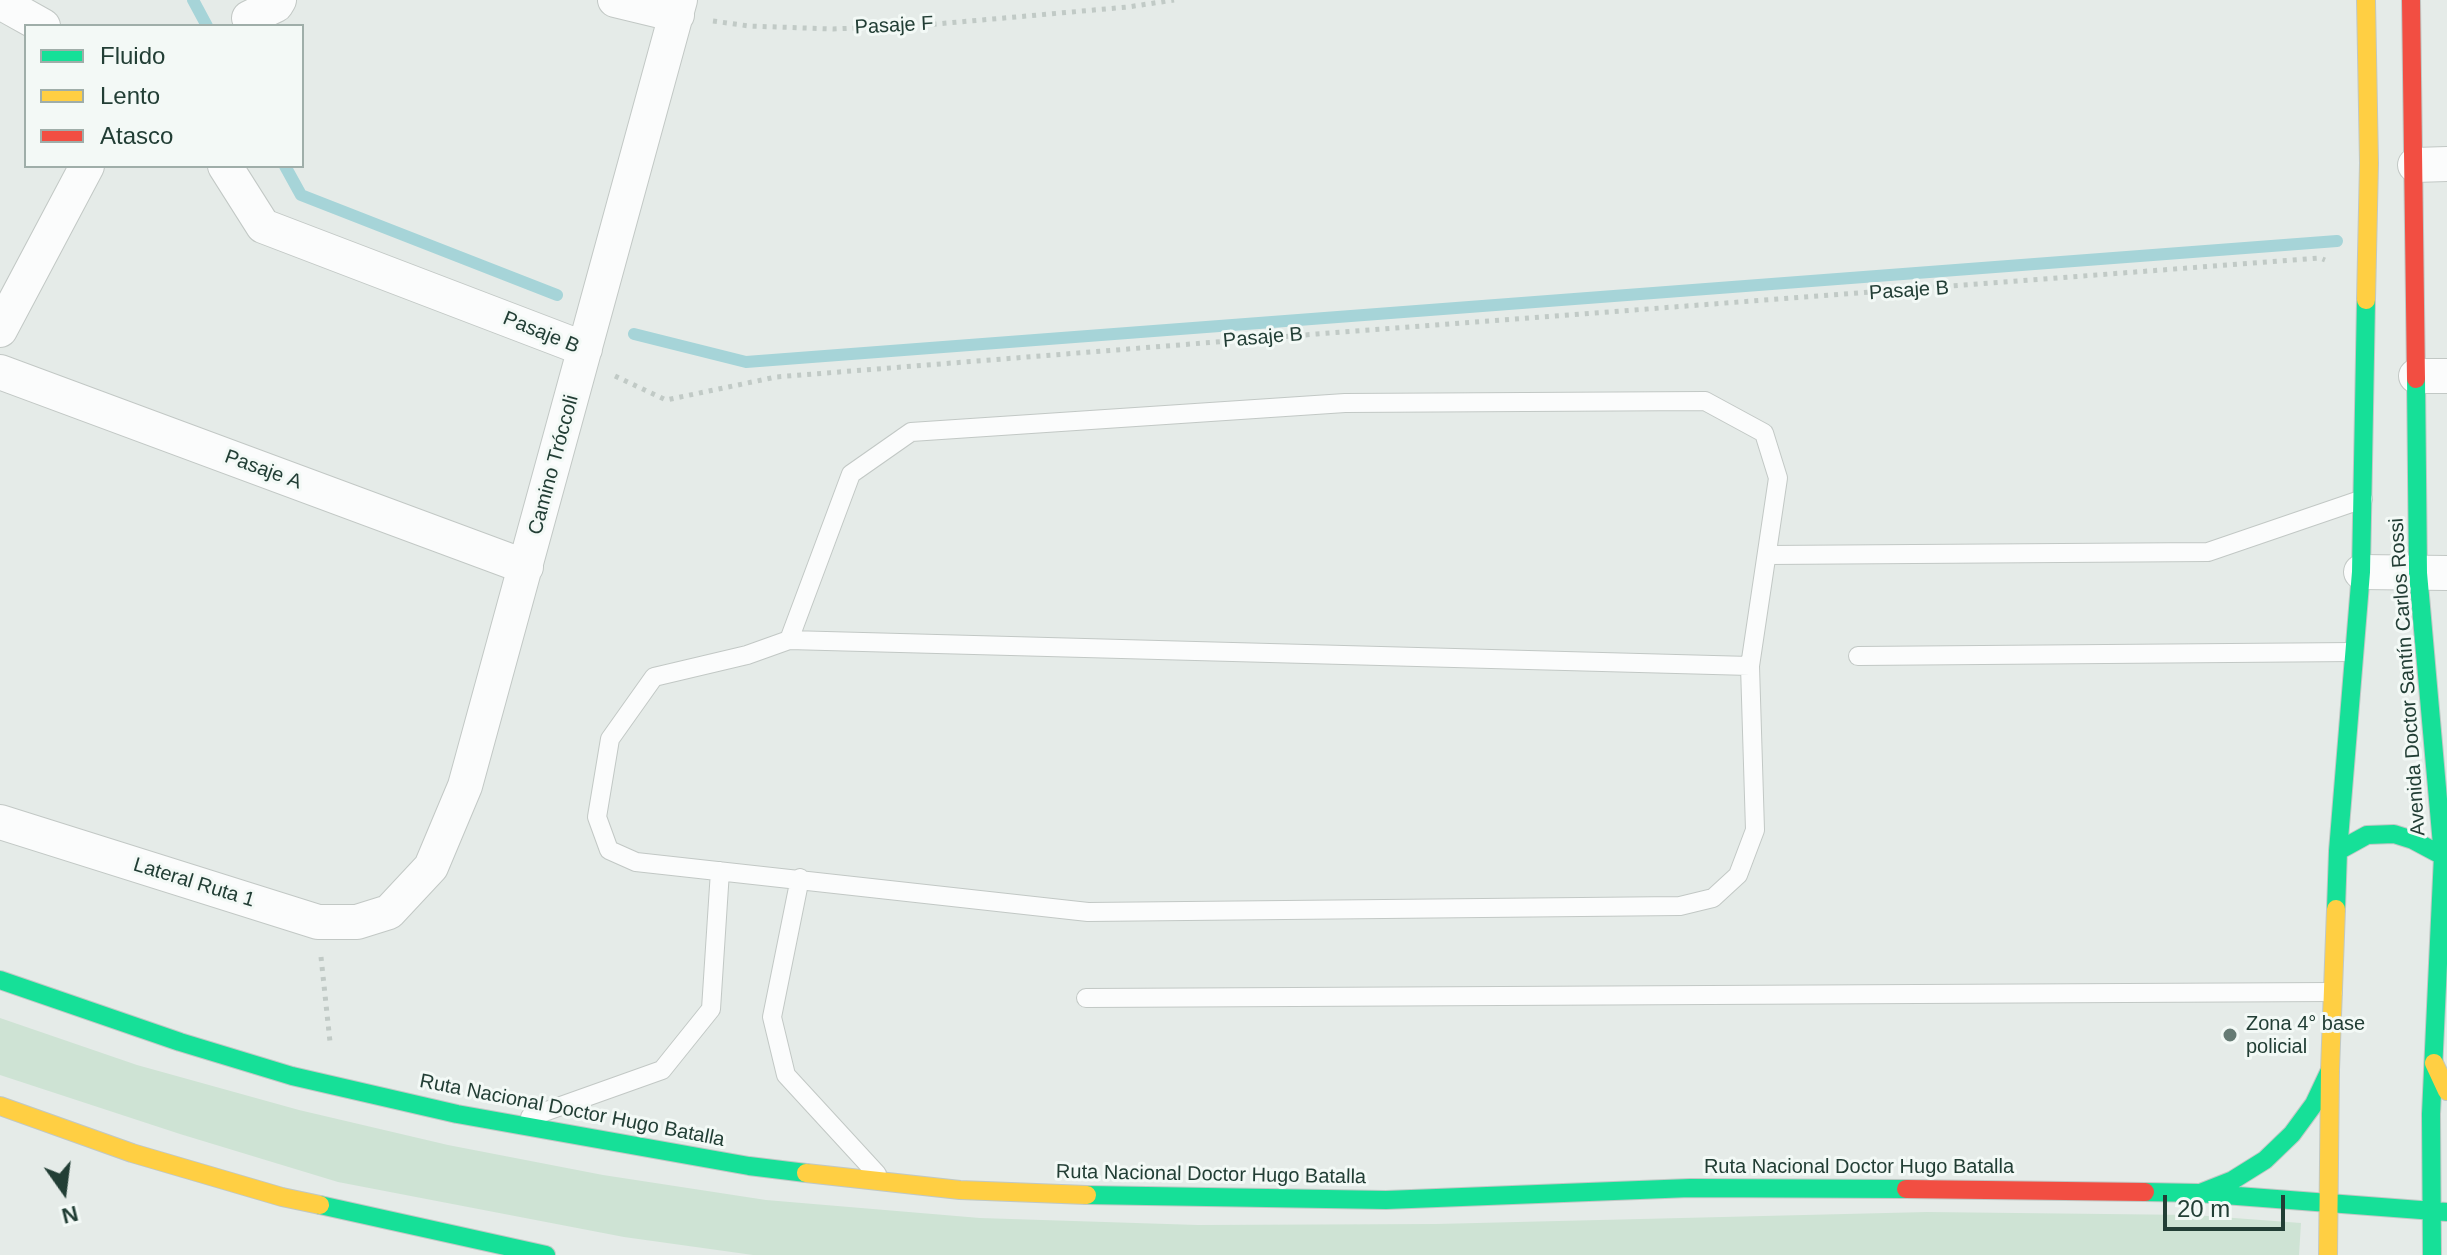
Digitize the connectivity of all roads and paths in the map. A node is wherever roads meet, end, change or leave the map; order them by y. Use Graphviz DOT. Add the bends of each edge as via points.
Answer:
graph roads {
  1 [pos="279,0"];
  2 [pos="615,0"];
  3 [pos="1174,0"];
  4 [pos="2366,0"];
  5 [pos="2411,0"];
  6 [pos="0,2"];
  7 [pos="678,8"];
  8 [pos="249,18"];
  9 [pos="39,24"];
  10 [pos="2431,164"];
  11 [pos="86,168"];
  12 [pos="226,168"];
  13 [pos="2367,281"];
  14 [pos="0,330"];
  15 [pos="585,349"];
  16 [pos="0,372"];
  17 [pos="2432,376"];
  18 [pos="2363,499"];
  19 [pos="1768,555"];
  20 [pos="526,567"];
  21 [pos="2361,572"];
  22 [pos="2432,573"];
  23 [pos="789,640"];
  24 [pos="2354,652"];
  25 [pos="1858,656"];
  26 [pos="1750,666"];
  27 [pos="0,822"];
  28 [pos="2338,851"];
  29 [pos="2443,856"];
  30 [pos="720,871"];
  31 [pos="800,878"];
  32 [pos="389,912"];
  33 [pos="318,922"];
  34 [pos="0,980"];
  35 [pos="2333,992"];
  36 [pos="1086,998"];
  37 [pos="2441,1021"];
  38 [pos="2434,1063"];
  39 [pos="2330,1070"];
  40 [pos="337,1087"];
  41 [pos="2447,1091"];
  42 [pos="0,1106"];
  43 [pos="510,1124"];
  44 [pos="884,1182"];
  45 [pos="2198,1193"];
  46 [pos="2327,1203"];
  47 [pos="2440,1211"];
  48 [pos="546,1255"];
  49 [pos="2328,1255"];
  50 [pos="2432,1255"];
  1 -- 8 [label="street"];
  2 -- 7 [label="street"];
  3 -- 7 [label="path, Pasaje F" via="833,29 749,26"];
  4 -- 13 [label="main road, Avenida Doctor Santín Carlos Rossi"];
  5 -- 10 [label="main road, Avenida Doctor Santín Carlos Rossi"];
  6 -- 9 [label="street"];
  7 -- 15 [label="street, Camino Tróccoli"];
  10 -- 17 [label="main road, Avenida Doctor Santín Carlos Rossi"];
  11 -- 14 [label="street"];
  12 -- 15 [label="street, Pasaje B" via="263,226"];
  13 -- 15 [label="path, Pasaje B" via="2320,258 792,376 666,400 616,378"];
  13 -- 18 [label="main road, Avenida Doctor Santín Carlos Rossi"];
  15 -- 20 [label="street, Camino Tróccoli"];
  16 -- 20 [label="street, Pasaje A"];
  17 -- 22 [label="main road, Avenida Doctor Santín Carlos Rossi"];
  18 -- 19 [label="lane" via="2208,552"];
  18 -- 21 [label="main road, Avenida Doctor Santín Carlos Rossi"];
  19 -- 23 [label="lane" via="1778,478 1764,433 1705,401 1345,403 911,432 851,474"];
  19 -- 26 [label="lane"];
  20 -- 32 [label="street, Camino Tróccoli" via="465,786 431,867"];
  21 -- 22 [label="street"];
  21 -- 24 [label="main road, Avenida Doctor Santín Carlos Rossi"];
  22 -- 29 [label="main road, Avenida Doctor Santín Carlos Rossi"];
  23 -- 26 [label="lane"];
  23 -- 30 [label="lane" via="654,677 610,739 597,817 609,850 636,862"];
  24 -- 25 [label="lane"];
  24 -- 28 [label="main road, Avenida Doctor Santín Carlos Rossi"];
  26 -- 31 [label="lane" via="1755,830 1738,875 1713,898 1680,906 1088,912"];
  27 -- 33 [label="street, Lateral Ruta 1"];
  28 -- 29 [label="main road" via="2367,835 2394,834"];
  28 -- 35 [label="main road, Avenida Doctor Santín Carlos Rossi"];
  29 -- 37 [label="main road, Avenida Doctor Santín Carlos Rossi"];
  30 -- 31 [label="lane"];
  30 -- 43 [label="lane" via="711,1009 662,1070"];
  31 -- 44 [label="lane" via="772,1017 786,1075"];
  32 -- 33 [label="street, Lateral Ruta 1" via="357,922"];
  33 -- 40 [label="path"];
  34 -- 40 [label="main road, Ruta Nacional Doctor Hugo Batalla" via="180,1042"];
  35 -- 36 [label="lane"];
  35 -- 39 [label="main road, Avenida Doctor Santín Carlos Rossi"];
  37 -- 38 [label="main road, Avenida Doctor Santín Carlos Rossi"];
  38 -- 41 [label="main road"];
  38 -- 47 [label="main road, Avenida Doctor Santín Carlos Rossi" via="2431,1114"];
  39 -- 45 [label="main road" via="2314,1104 2265,1160"];
  39 -- 46 [label="main road, Avenida Doctor Santín Carlos Rossi"];
  40 -- 43 [label="main road, Ruta Nacional Doctor Hugo Batalla"];
  42 -- 48 [label="main road" via="132,1153 282,1197"];
  43 -- 44 [label="main road, Ruta Nacional Doctor Hugo Batalla" via="749,1166"];
  44 -- 45 [label="main road, Ruta Nacional Doctor Hugo Batalla" via="1206,1199 1386,1200 1690,1188"];
  45 -- 46 [label="main road, Ruta Nacional Doctor Hugo Batalla"];
  46 -- 47 [label="main road, Ruta Nacional Doctor Hugo Batalla"];
  46 -- 49 [label="main road, Avenida Doctor Santín Carlos Rossi"];
  47 -- 50 [label="main road, Avenida Doctor Santín Carlos Rossi"];
}
